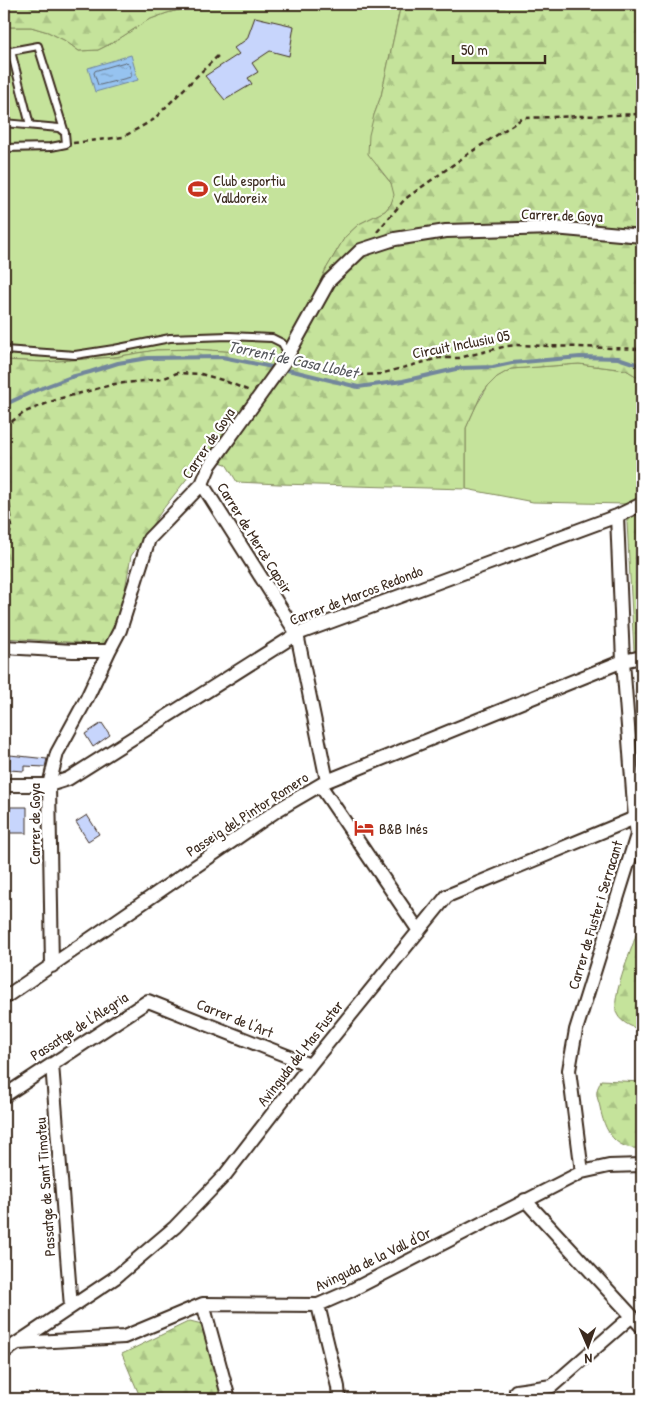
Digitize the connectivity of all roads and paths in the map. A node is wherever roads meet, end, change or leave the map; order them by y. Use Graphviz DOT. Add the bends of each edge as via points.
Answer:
graph roads {
  1 [pos="11,51"];
  2 [pos="4,54"];
  3 [pos="220,54"];
  4 [pos="642,114"];
  5 [pos="4,123"];
  6 [pos="30,125"];
  7 [pos="65,133"];
  8 [pos="66,144"];
  9 [pos="4,148"];
  10 [pos="642,236"];
  11 [pos="362,250"];
  12 [pos="642,349"];
  13 [pos="4,350"];
  14 [pos="286,358"];
  15 [pos="260,396"];
  16 [pos="4,427"];
  17 [pos="202,484"];
  18 [pos="4,486"];
  19 [pos="642,504"];
  20 [pos="617,516"];
  21 [pos="4,548"];
  22 [pos="296,634"];
  23 [pos="4,647"];
  24 [pos="109,651"];
  25 [pos="642,657"];
  26 [pos="623,661"];
  27 [pos="323,783"];
  28 [pos="4,785"];
  29 [pos="49,785"];
  30 [pos="638,816"];
  31 [pos="419,930"];
  32 [pos="52,966"];
  33 [pos="4,998"];
  34 [pos="148,1001"];
  35 [pos="52,1064"];
  36 [pos="310,1065"];
  37 [pos="4,1096"];
  38 [pos="642,1165"];
  39 [pos="582,1172"];
  40 [pos="525,1200"];
  41 [pos="203,1304"];
  42 [pos="318,1305"];
  43 [pos="71,1307"];
  44 [pos="632,1316"];
  45 [pos="642,1327"];
  46 [pos="18,1342"];
  47 [pos="4,1352"];
  48 [pos="516,1391"];
  49 [pos="229,1399"];
  50 [pos="339,1399"];
  1 -- 2 [label="lane"];
  1 -- 6 [label="lane"];
  1 -- 7 [label="lane" via="38,46"];
  3 -- 8 [label="path" via="153,120 123,137"];
  4 -- 11 [label="path" via="523,118 405,200"];
  5 -- 6 [label="lane"];
  6 -- 7 [label="lane" via="59,128"];
  7 -- 8 [label="lane"];
  8 -- 9 [label="lane"];
  10 -- 11 [label="street, Carrer de Goya" via="554,228 446,231 395,239"];
  11 -- 14 [label="street, Carrer de Goya" via="330,281"];
  12 -- 14 [label="path, Circuit Inclusiu 05" via="517,345 458,358 439,358 380,374 328,372"];
  13 -- 14 [label="lane" via="75,355 170,338 228,336 272,338 282,343"];
  14 -- 15 [label="street, Carrer de Goya"];
  15 -- 16 [label="path" via="201,374 177,373 162,380 115,384 58,399 25,412"];
  15 -- 17 [label="street, Carrer de Goya" via="210,465"];
  17 -- 22 [label="street, Carrer de Mercè Capsir"];
  17 -- 24 [label="street, Carrer de Goya" via="148,539 120,630"];
  18 -- 21 [label="path" via="12,525"];
  19 -- 20 [label="street, Carrer de Marcos Redondo"];
  20 -- 22 [label="street, Carrer de Marcos Redondo"];
  20 -- 26 [label="street, Carrer de Fuster i Serracant"];
  22 -- 27 [label="street, Carrer de Mercè Capsir"];
  22 -- 29 [label="street, Carrer de Marcos Redondo" via="68,780"];
  23 -- 24 [label="street"];
  24 -- 29 [label="street, Carrer de Goya" via="57,753"];
  25 -- 26 [label="street, Passeig del Pintor Romero"];
  26 -- 27 [label="street, Passeig del Pintor Romero"];
  26 -- 30 [label="street, Carrer de Fuster i Serracant"];
  27 -- 31 [label="street, Carrer de Mercè Capsir"];
  27 -- 32 [label="street, Passeig del Pintor Romero" via="279,809"];
  28 -- 29 [label="street, Carrer de Marcos Redondo"];
  29 -- 32 [label="street, Carrer de Goya"];
  30 -- 31 [label="street, Avinguda del Mas Fuster" via="447,896"];
  30 -- 39 [label="street, Carrer de Fuster i Serracant" via="637,835 576,1030 570,1070"];
  31 -- 36 [label="street, Avinguda del Mas Fuster"];
  32 -- 33 [label="street, Passeig del Pintor Romero"];
  34 -- 35 [label="street, Passatge de l'Alegria"];
  34 -- 36 [label="street, Carrer de l'Art"];
  35 -- 37 [label="street, Passatge de l'Alegria"];
  35 -- 43 [label="street, Passatge de Sant Timoteu"];
  36 -- 43 [label="street, Avinguda del Mas Fuster" via="225,1175 175,1227 116,1277"];
  38 -- 39 [label="street, Avinguda de la Vall d'Or" via="608,1166"];
  39 -- 40 [label="street, Avinguda de la Vall d'Or"];
  40 -- 42 [label="street, Avinguda de la Vall d'Or"];
  40 -- 44 [label="street"];
  41 -- 42 [label="street, Avinguda de la Vall d'Or"];
  41 -- 46 [label="street, Avinguda de la Vall d'Or" via="124,1336"];
  41 -- 49 [label="street"];
  42 -- 50 [label="street"];
  43 -- 46 [label="street, Avinguda del Mas Fuster"];
  44 -- 45 [label="street"];
  44 -- 48 [label="street" via="552,1386"];
  46 -- 47 [label="street, Avinguda del Mas Fuster"];
}
